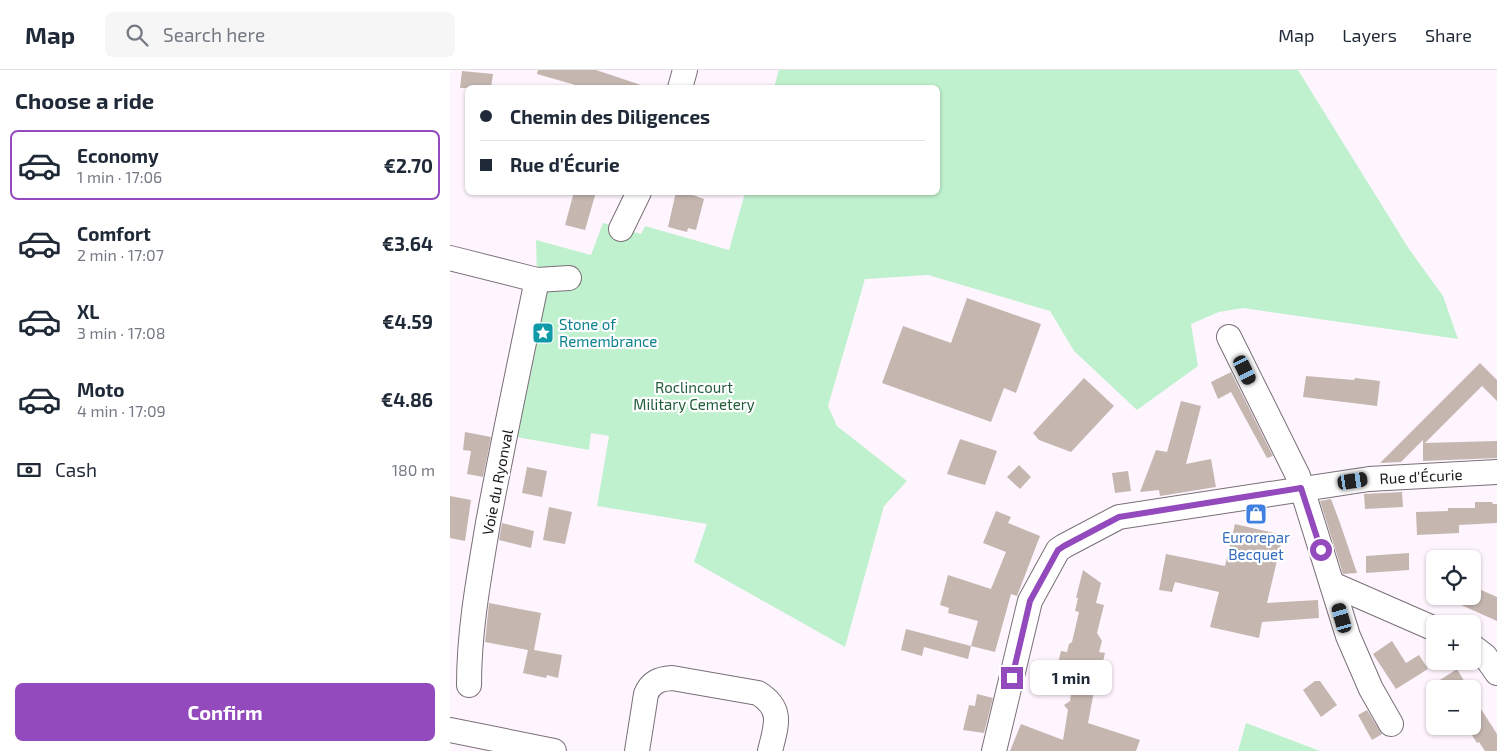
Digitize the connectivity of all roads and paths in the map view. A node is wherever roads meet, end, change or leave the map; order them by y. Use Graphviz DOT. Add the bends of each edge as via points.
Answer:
graph roads {
  1 [pos="639,195"];
  2 [pos="622,229"];
  3 [pos="450,258"];
  4 [pos="569,278"];
  5 [pos="537,280"];
  6 [pos="1229,337"];
  7 [pos="1497,472"];
  8 [pos="1301,488"];
  9 [pos="1332,584"];
  10 [pos="1426,626"];
  11 [pos="1481,653"];
  12 [pos="1497,672"];
  13 [pos="469,685"];
  14 [pos="1391,724"];
  15 [pos="450,730"];
  16 [pos="554,751"];
  17 [pos="637,751"];
  18 [pos="770,751"];
  19 [pos="994,751"];
  1 -- 2 [label="street"];
  3 -- 5 [label="street"];
  4 -- 5 [label="street"];
  5 -- 13 [label="street, Voie du Ryonval" via="486,533 469,648"];
  6 -- 8 [label="street"];
  7 -- 8 [label="street, Rue d'Écurie" via="1369,478"];
  8 -- 9 [label="street"];
  8 -- 19 [label="street, Rue d'Écurie" via="1119,517 1058,550 1030,601"];
  9 -- 10 [label="street"];
  9 -- 14 [label="street" via="1348,636 1371,689"];
  11 -- 12 [label="street"];
  15 -- 16 [label="street"];
  17 -- 18 [label="street" via="649,688 654,682 672,678 758,693 764,697 771,704 777,720"];
}
